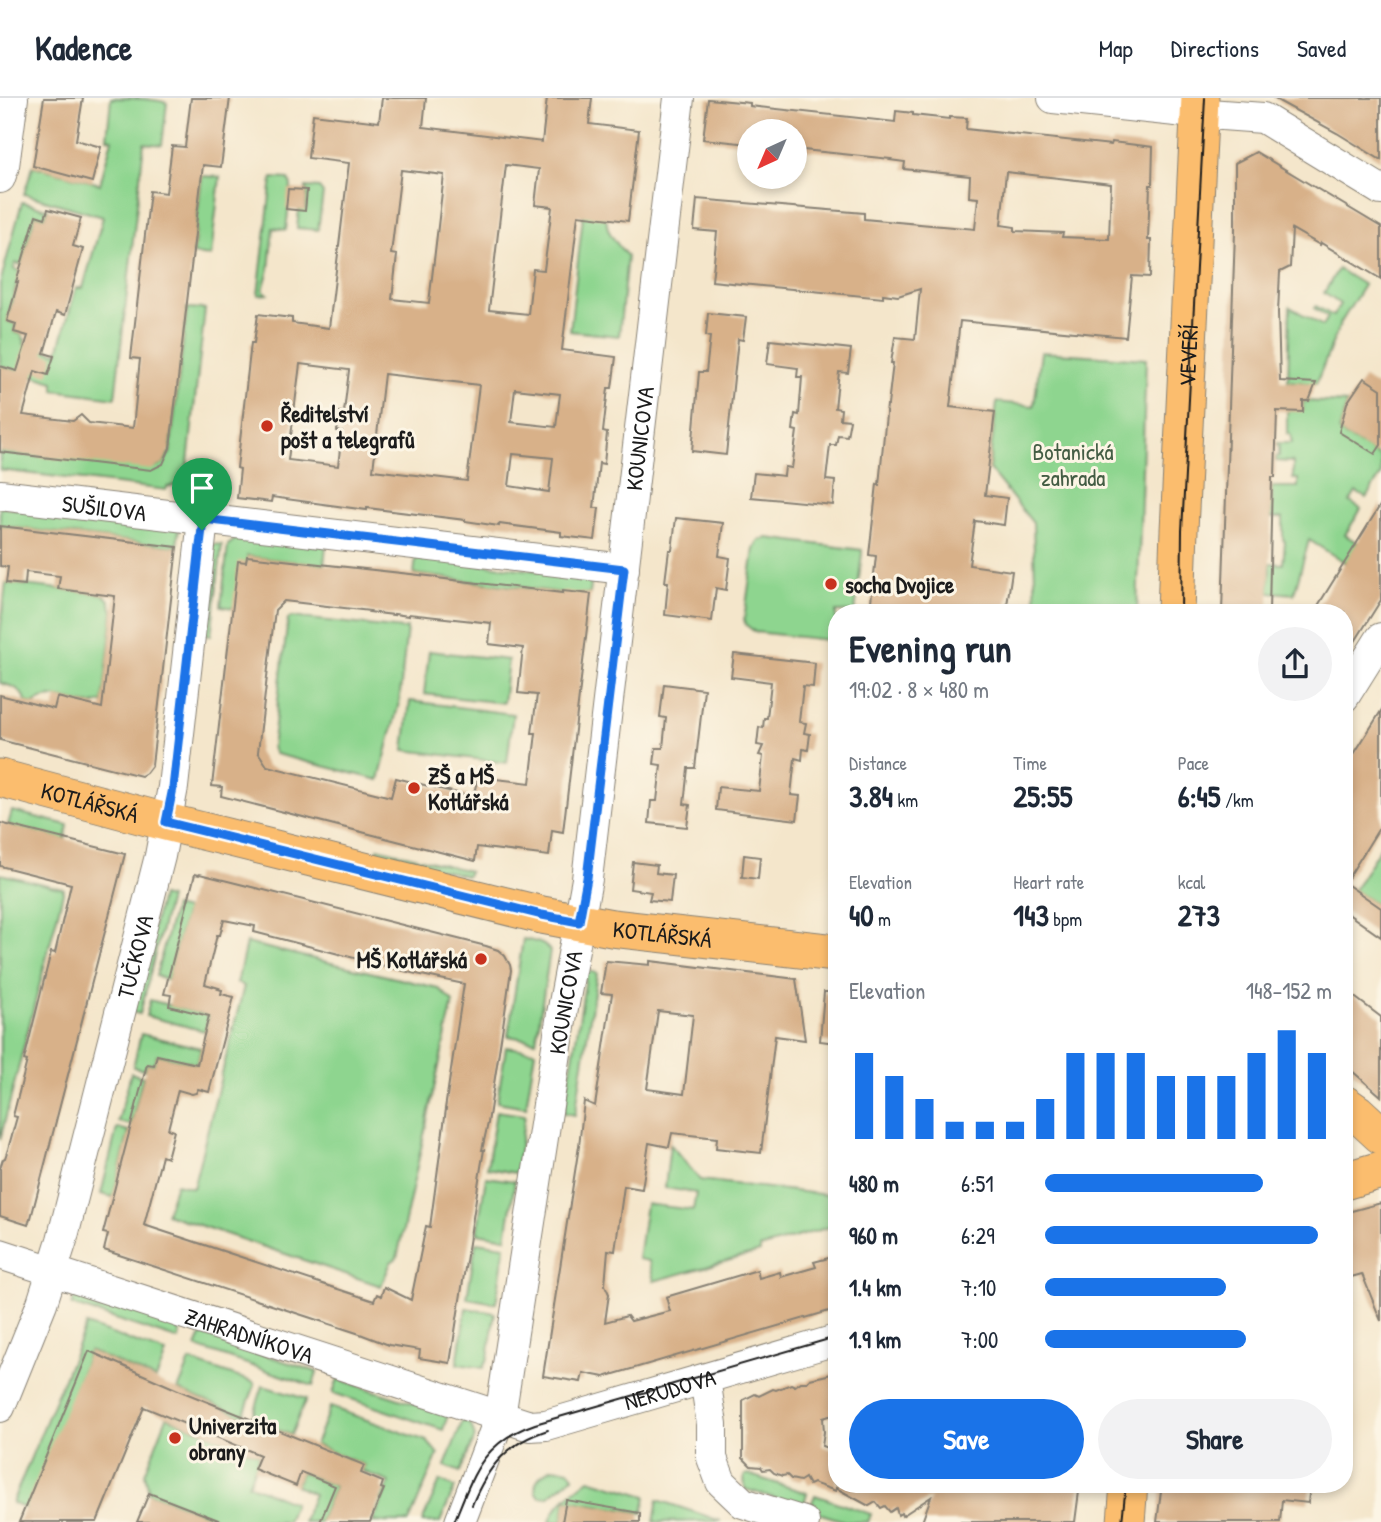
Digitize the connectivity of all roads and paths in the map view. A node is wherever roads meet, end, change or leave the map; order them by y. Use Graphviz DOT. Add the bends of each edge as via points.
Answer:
graph roads {
  1 [pos="13,98"];
  2 [pos="679,98"];
  3 [pos="1053,98"];
  4 [pos="1200,106"];
  5 [pos="0,178"];
  6 [pos="1381,190"];
  7 [pos="0,495"];
  8 [pos="205,506"];
  9 [pos="624,569"];
  10 [pos="1176,604"];
  11 [pos="1381,638"];
  12 [pos="1353,683"];
  13 [pos="0,778"];
  14 [pos="166,822"];
  15 [pos="579,922"];
  16 [pos="828,952"];
  17 [pos="1353,1111"];
  18 [pos="1380,1132"];
  19 [pos="1381,1170"];
  20 [pos="1353,1178"];
  21 [pos="0,1254"];
  22 [pos="53,1271"];
  23 [pos="828,1342"];
  24 [pos="705,1379"];
  25 [pos="0,1407"];
  26 [pos="500,1417"];
  27 [pos="1128,1493"];
  28 [pos="740,1512"];
  29 [pos="460,1522"];
  30 [pos="804,1522"];
  31 [pos="1126,1522"];
  1 -- 5 [label="street"];
  2 -- 9 [label="street, KOUNICOVA"];
  3 -- 4 [label="street"];
  4 -- 6 [label="street" via="1263,118"];
  4 -- 10 [label="main road, VEVEŘÍ"];
  7 -- 8 [label="street, SUŠILOVA"];
  8 -- 9 [label="street, SUŠILOVA"];
  8 -- 14 [label="street, TUČKOVA"];
  9 -- 15 [label="street, KOUNICOVA"];
  11 -- 12 [label="street"];
  13 -- 14 [label="main road, KOTLÁŘSKÁ"];
  14 -- 15 [label="main road, KOTLÁŘSKÁ"];
  14 -- 22 [label="street, TUČKOVA"];
  15 -- 16 [label="main road, KOTLÁŘSKÁ"];
  15 -- 26 [label="street, KOUNICOVA"];
  17 -- 18 [label="main road"];
  19 -- 20 [label="main road"];
  21 -- 22 [label="street, ZAHRADNÍKOVA"];
  22 -- 25 [label="street, TUČKOVA"];
  22 -- 26 [label="street, ZAHRADNÍKOVA"];
  23 -- 24 [label="street, NERUDOVA"];
  24 -- 26 [label="street, NERUDOVA" via="546,1425 530,1426"];
  24 -- 28 [label="street" via="712,1458"];
  26 -- 29 [label="street, KOUNICOVA"];
  27 -- 31 [label="main road"];
  28 -- 30 [label="street"];
}
